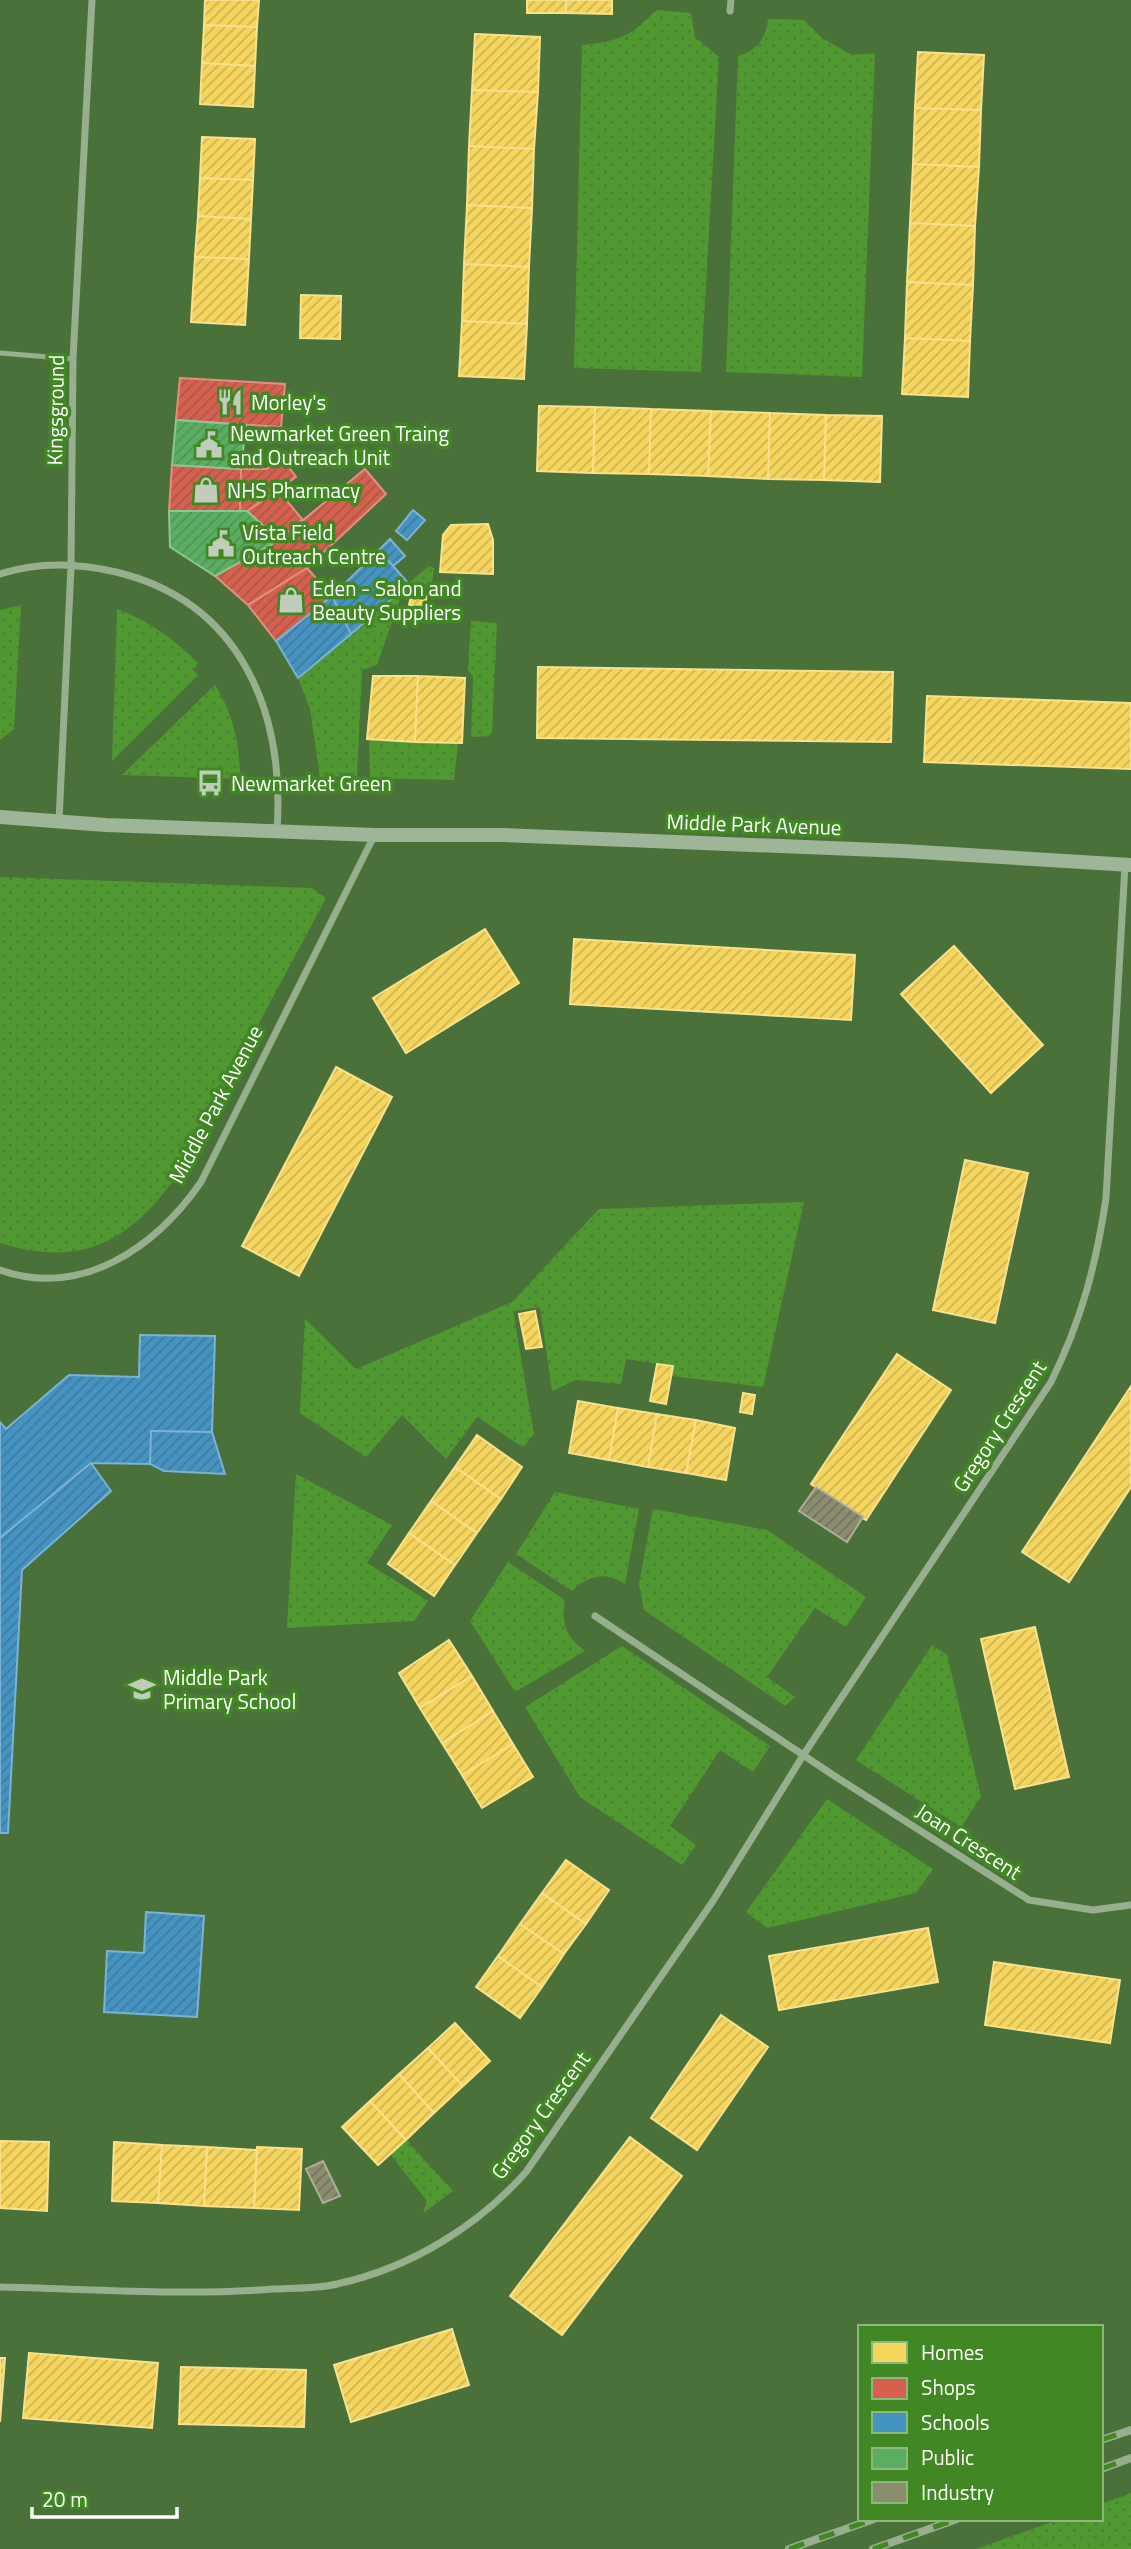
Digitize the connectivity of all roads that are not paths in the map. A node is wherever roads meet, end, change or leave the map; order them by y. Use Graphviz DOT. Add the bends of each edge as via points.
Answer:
graph roads {
  1 [pos="92,0"];
  2 [pos="731,0"];
  3 [pos="730,11"];
  4 [pos="0,353"];
  5 [pos="73,359"];
  6 [pos="71,566"];
  7 [pos="0,575"];
  8 [pos="0,817"];
  9 [pos="59,821"];
  10 [pos="277,831"];
  11 [pos="375,835"];
  12 [pos="1128,865"];
  13 [pos="0,1270"];
  14 [pos="595,1616"];
  15 [pos="804,1754"];
  16 [pos="1131,1905"];
  17 [pos="0,2287"];
  1 -- 5 [label="street, Kingsground"];
  2 -- 3 [label="street"];
  4 -- 5 [label="lane"];
  5 -- 6 [label="street, Kingsground"];
  6 -- 7 [label="street" via="43,564"];
  6 -- 9 [label="street, Kingsground"];
  6 -- 10 [label="street" via="127,575 160,587 190,605 232,643 257,685 266,714 277,764"];
  8 -- 9 [label="street, Middle Park Avenue"];
  9 -- 10 [label="street, Middle Park Avenue"];
  10 -- 11 [label="street, Middle Park Avenue"];
  11 -- 12 [label="street, Middle Park Avenue" via="559,837"];
  11 -- 13 [label="street, Middle Park Avenue" via="201,1182 185,1205 128,1255 94,1271 54,1278"];
  12 -- 15 [label="street, Gregory Crescent" via="1106,1198 1098,1251 1075,1331 1051,1382"];
  14 -- 15 [label="street"];
  15 -- 16 [label="street, Joan Crescent" via="1029,1900 1093,1910"];
  15 -- 17 [label="street, Gregory Crescent" via="713,1901 526,2172 460,2232 420,2254 334,2285 235,2292"];
}
